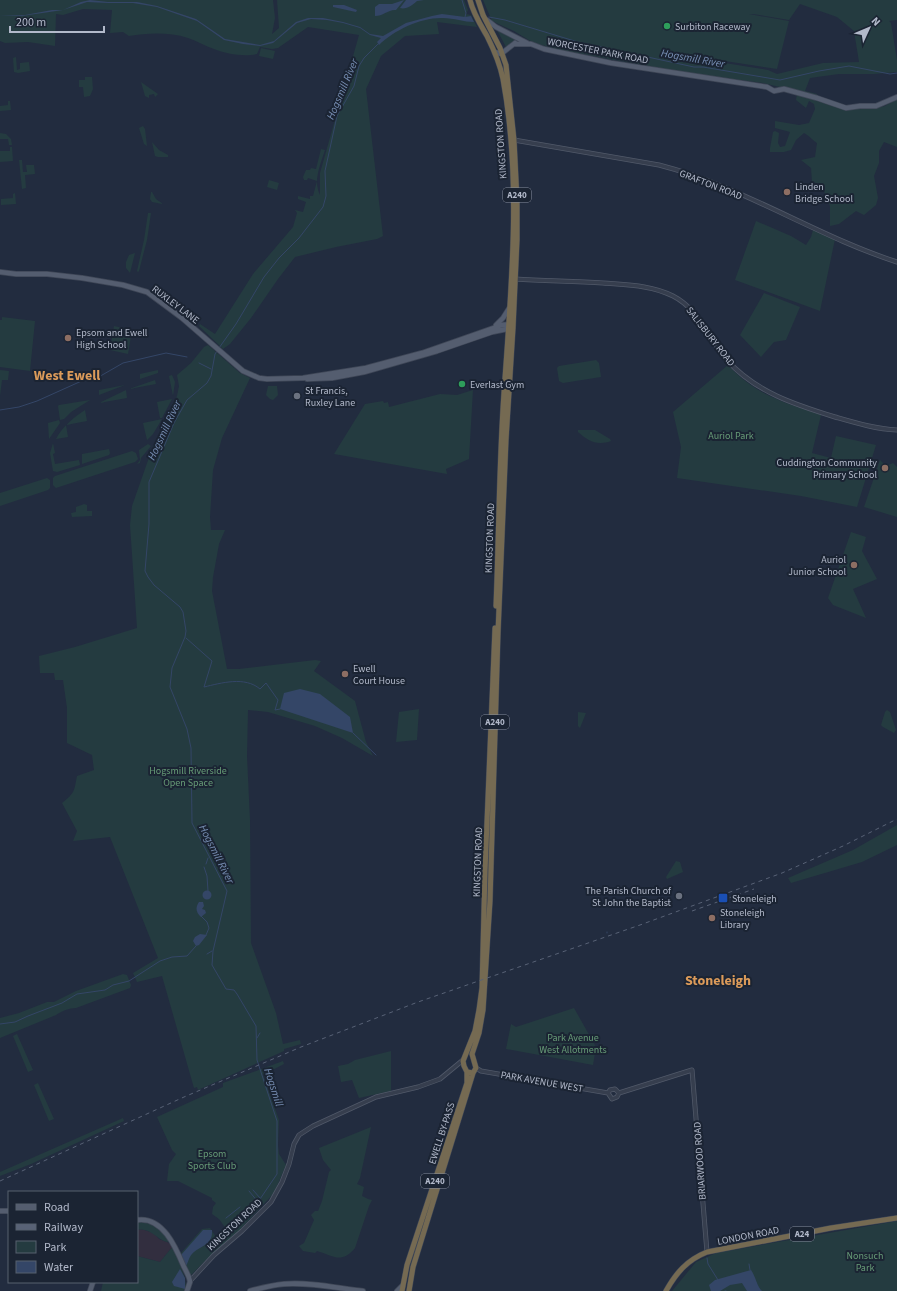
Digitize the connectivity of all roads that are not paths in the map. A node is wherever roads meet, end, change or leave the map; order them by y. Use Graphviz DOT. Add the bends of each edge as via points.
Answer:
graph roads {
  1 [pos="470,0"];
  2 [pos="478,0"];
  3 [pos="486,19"];
  4 [pos="499,28"];
  5 [pos="491,29"];
  6 [pos="516,36"];
  7 [pos="514,44"];
  8 [pos="531,44"];
  9 [pos="494,50"];
  10 [pos="502,53"];
  11 [pos="897,97"];
  12 [pos="514,140"];
  13 [pos="897,262"];
  14 [pos="0,272"];
  15 [pos="515,279"];
  16 [pos="510,307"];
  17 [pos="511,326"];
  18 [pos="491,329"];
  19 [pos="303,378"];
  20 [pos="897,430"];
  21 [pos="465,1058"];
  22 [pos="473,1058"];
  23 [pos="456,1066"];
  24 [pos="476,1068"];
  25 [pos="466,1070"];
  26 [pos="473,1073"];
  27 [pos="608,1093"];
  28 [pos="619,1093"];
  29 [pos="897,1218"];
  30 [pos="138,1220"];
  31 [pos="707,1252"];
  32 [pos="410,1276"];
  33 [pos="190,1281"];
  34 [pos="403,1289"];
  35 [pos="188,1291"];
  36 [pos="250,1291"];
  37 [pos="363,1291"];
  38 [pos="397,1291"];
  39 [pos="409,1291"];
  40 [pos="666,1291"];
  1 -- 9 [label="highway, KINGSTON ROAD / A240"];
  2 -- 3 [label="highway, A240"];
  3 -- 4 [label="main road"];
  3 -- 5 [label="highway, A240"];
  4 -- 5 [label="main road"];
  4 -- 6 [label="main road"];
  5 -- 9 [label="main road"];
  5 -- 10 [label="highway, KINGSTON ROAD / A240"];
  6 -- 7 [label="main road"];
  6 -- 8 [label="main road"];
  7 -- 8 [label="main road"];
  7 -- 10 [label="main road"];
  8 -- 11 [label="main road, WORCESTER PARK ROAD" via="611,63 767,87 774,91 784,89 846,108 876,106"];
  9 -- 10 [label="main road"];
  9 -- 16 [label="highway, KINGSTON ROAD / A240" via="504,86 509,123 513,218"];
  10 -- 12 [label="highway, KINGSTON ROAD / A240" via="508,73"];
  12 -- 13 [label="street, GRAFTON ROAD" via="659,165 679,171"];
  12 -- 15 [label="highway, KINGSTON ROAD / A240" via="517,200"];
  14 -- 19 [label="main road, RUXLEY LANE" via="82,278 138,289 174,311 243,371 259,378"];
  15 -- 17 [label="highway, KINGSTON ROAD / A240"];
  15 -- 20 [label="street, SALISBURY ROAD" via="639,285 664,292 674,296 696,314 728,361 766,390 791,402 832,416 882,429"];
  16 -- 17 [label="highway, KINGSTON ROAD / A240"];
  16 -- 18 [label="main road" via="500,322"];
  17 -- 18 [label="main road, RUXLEY LANE" via="502,325"];
  17 -- 19 [label="main road, RUXLEY LANE" via="437,352 371,370 332,378"];
  17 -- 21 [label="highway, KINGSTON ROAD / A240" via="501,442 482,988 475,1031"];
  17 -- 22 [label="highway, KINGSTON ROAD / A240" via="486,988"];
  18 -- 19 [label="main road, RUXLEY LANE" via="390,362 347,372"];
  21 -- 22 [label="highway"];
  21 -- 23 [label="street, KINGSTON ROAD"];
  21 -- 25 [label="highway" via="463,1063"];
  22 -- 24 [label="highway"];
  23 -- 25 [label="street"];
  23 -- 33 [label="street, KINGSTON ROAD" via="434,1082 376,1097 299,1135 282,1182 271,1202"];
  24 -- 26 [label="highway"];
  24 -- 27 [label="street, PARK AVENUE WEST"];
  25 -- 26 [label="highway"];
  25 -- 34 [label="highway, EWELL BY-PASS / A240" via="467,1083 407,1265"];
  26 -- 32 [label="highway, EWELL BY-PASS / A240"];
  27 -- 28 [label="street" via="615,1089"];
  27 -- 28 [label="street" via="612,1099"];
  28 -- 31 [label="street, BRIARWOOD ROAD" via="692,1070"];
  29 -- 31 [label="highway, LONDON ROAD / A24"];
  30 -- 33 [label="main road" via="147,1220 163,1230 176,1248"];
  31 -- 40 [label="highway, LONDON ROAD / A24" via="685,1264"];
  32 -- 34 [label="highway"];
  32 -- 39 [label="highway, EWELL BY-PASS / A240"];
  33 -- 35 [label="main road"];
  34 -- 38 [label="main road"];
  36 -- 37 [label="main road" via="290,1284"];
}
